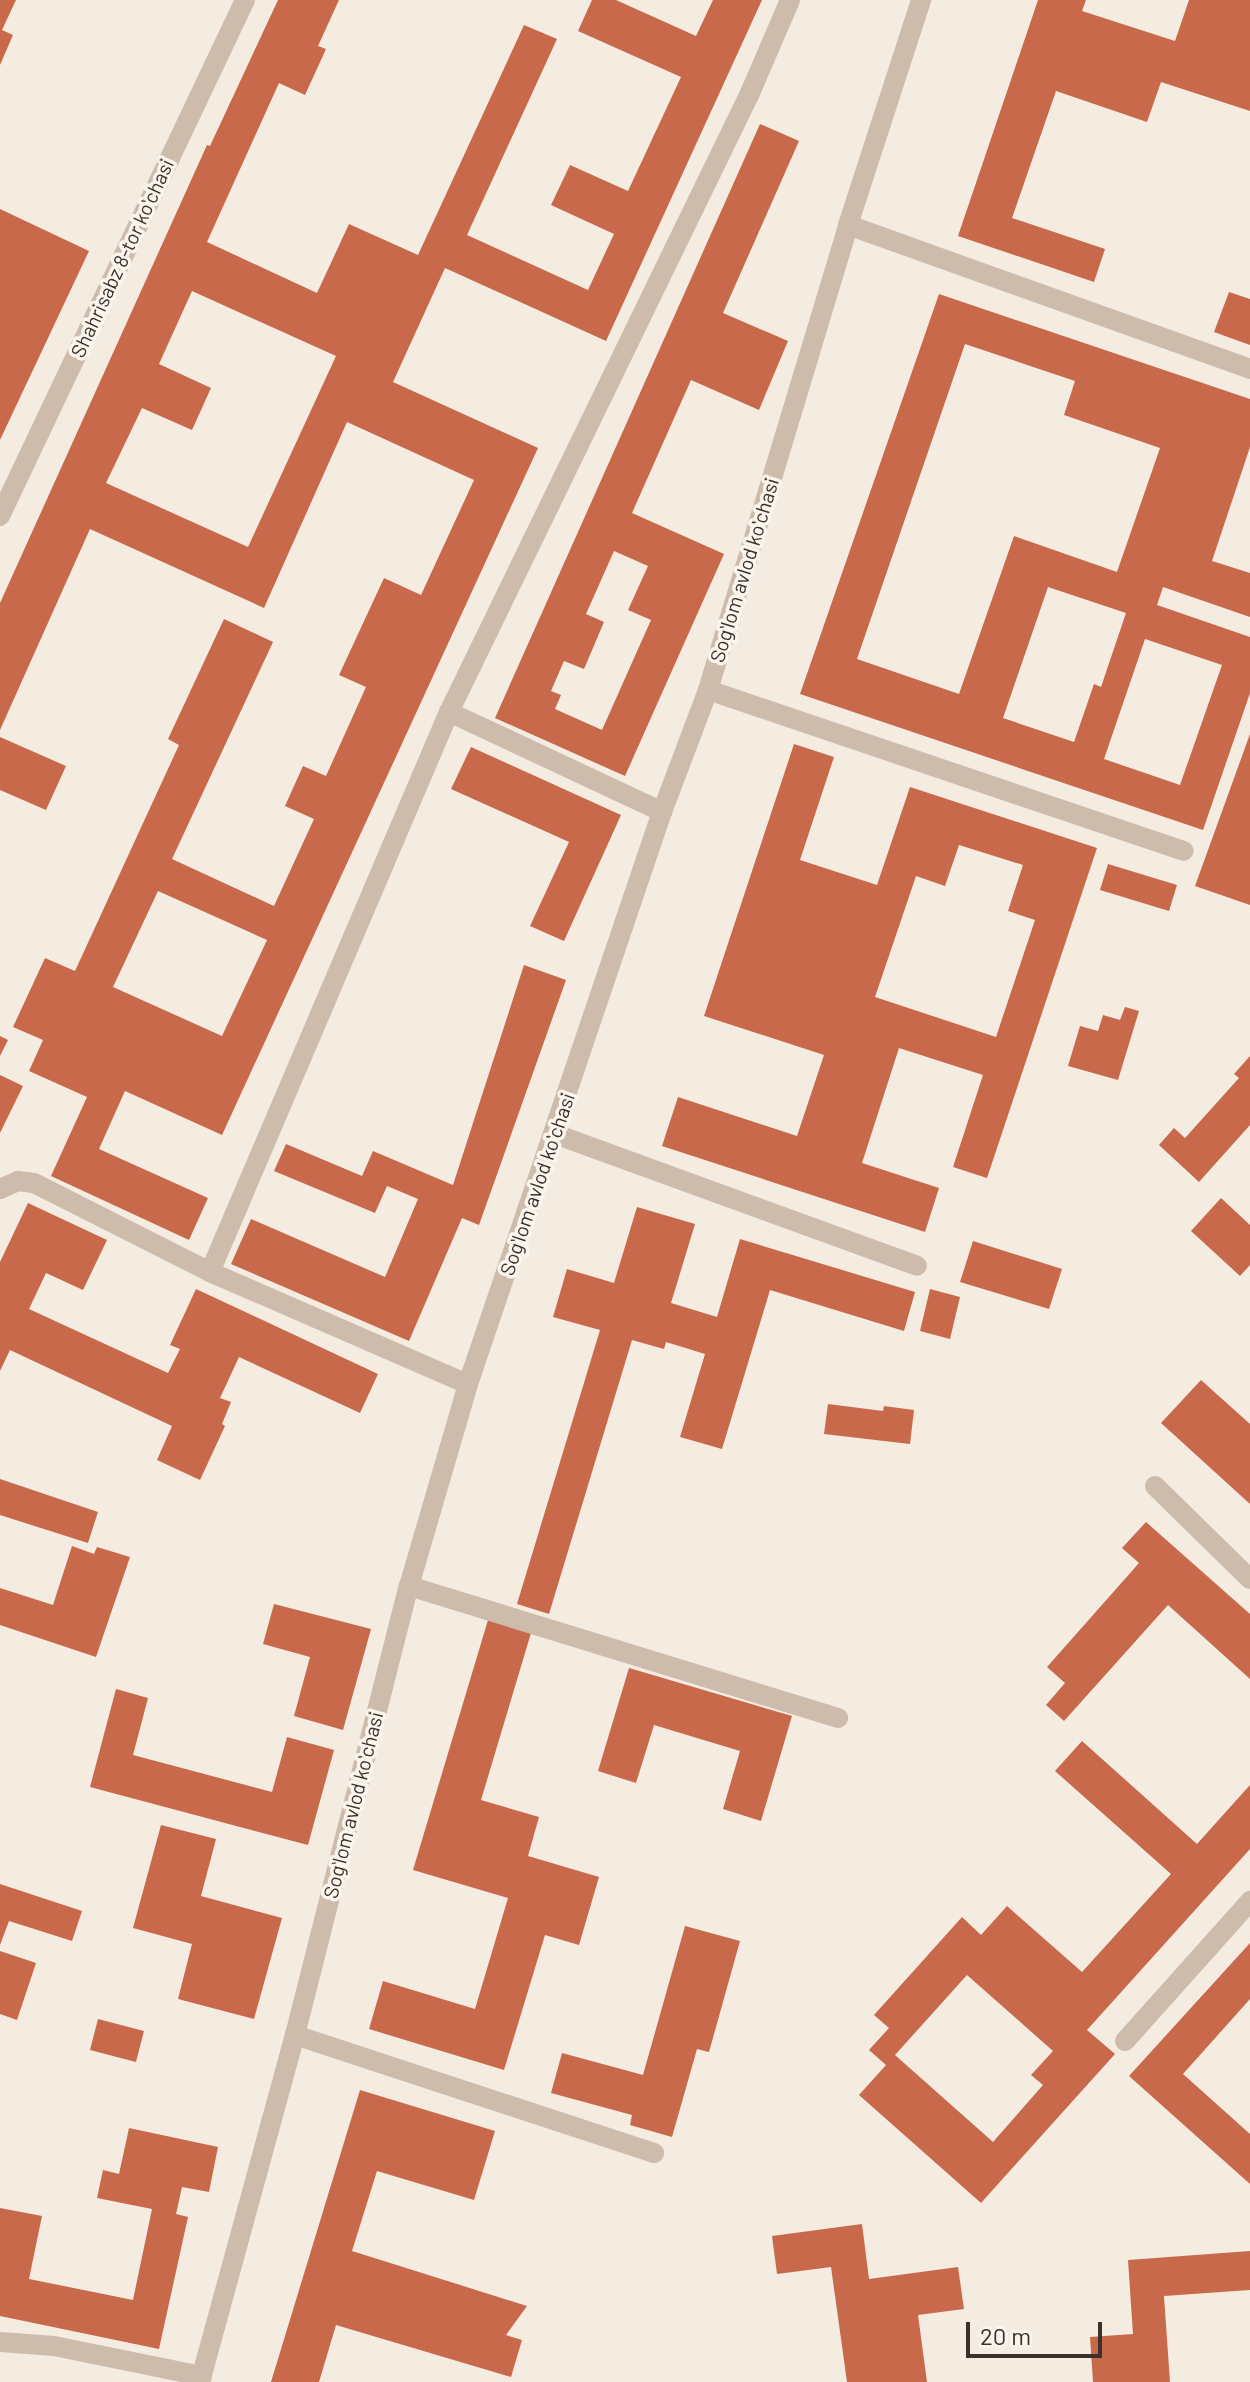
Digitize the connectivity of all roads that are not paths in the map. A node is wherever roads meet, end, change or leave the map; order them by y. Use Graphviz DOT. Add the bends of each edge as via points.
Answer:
graph roads {
  1 [pos="245,0"];
  2 [pos="790,0"];
  3 [pos="921,0"];
  4 [pos="848,225"];
  5 [pos="1250,369"];
  6 [pos="0,516"];
  7 [pos="708,690"];
  8 [pos="449,712"];
  9 [pos="662,812"];
  10 [pos="1184,851"];
  11 [pos="555,1134"];
  12 [pos="0,1189"];
  13 [pos="917,1266"];
  14 [pos="210,1272"];
  15 [pos="468,1384"];
  16 [pos="1155,1486"];
  17 [pos="1250,1579"];
  18 [pos="409,1586"];
  19 [pos="838,1718"];
  20 [pos="1250,1901"];
  21 [pos="295,2035"];
  22 [pos="1125,2041"];
  23 [pos="654,2153"];
  24 [pos="0,2342"];
  25 [pos="201,2379"];
  1 -- 6 [label="street, Shahrisabz 8-tor koʻchasi"];
  2 -- 8 [label="street" via="750,93"];
  3 -- 4 [label="street, Sogʻlom avlod koʻchasi"];
  4 -- 5 [label="street"];
  4 -- 7 [label="street, Sogʻlom avlod koʻchasi"];
  7 -- 9 [label="street, Sogʻlom avlod koʻchasi"];
  7 -- 10 [label="street"];
  8 -- 9 [label="street"];
  8 -- 14 [label="street"];
  9 -- 11 [label="street, Sogʻlom avlod koʻchasi"];
  11 -- 13 [label="street"];
  11 -- 15 [label="street, Sogʻlom avlod koʻchasi"];
  12 -- 14 [label="street" via="18,1181 34,1183"];
  14 -- 15 [label="street"];
  15 -- 18 [label="street, Sogʻlom avlod koʻchasi"];
  16 -- 17 [label="street"];
  18 -- 19 [label="street"];
  18 -- 21 [label="street, Sogʻlom avlod koʻchasi"];
  20 -- 22 [label="street"];
  21 -- 23 [label="street"];
  21 -- 25 [label="street, Sogʻlom avlod koʻchasi"];
  24 -- 25 [label="street" via="54,2346"];
}
